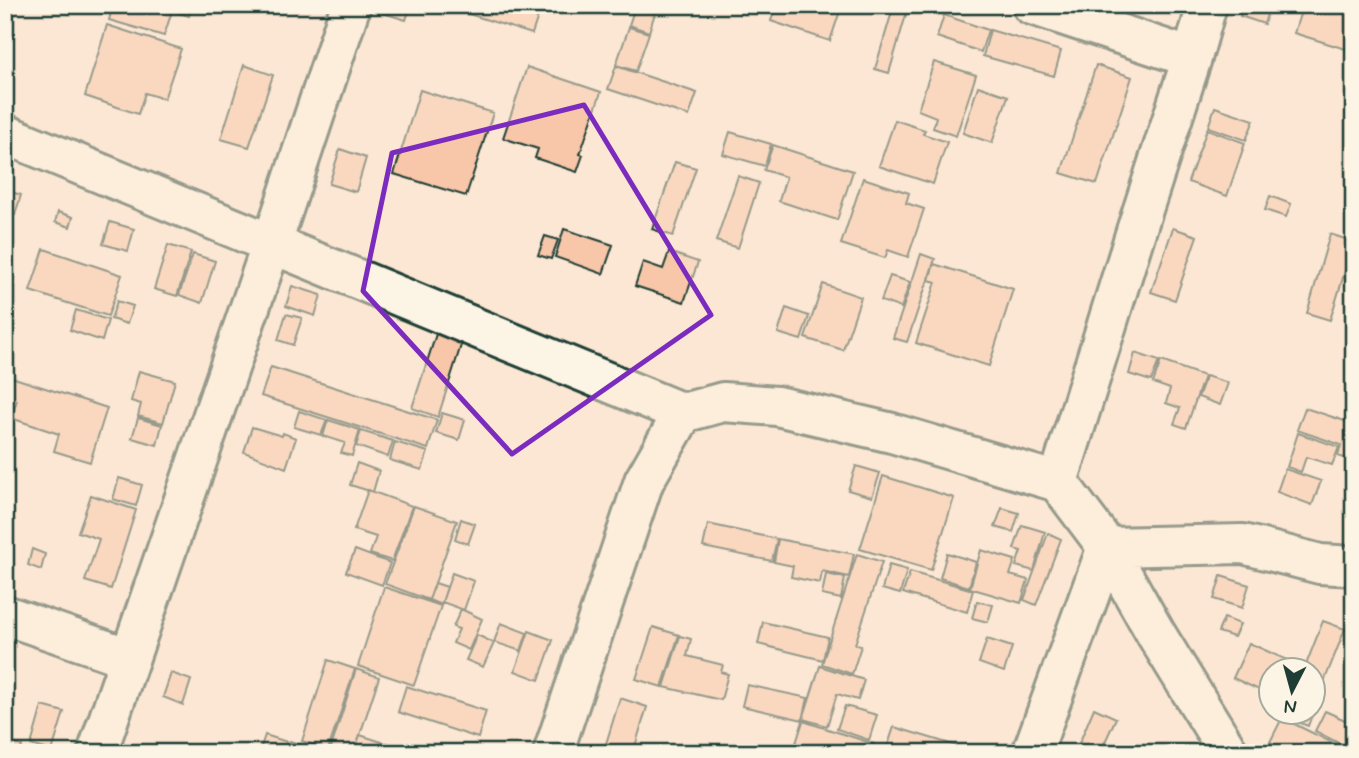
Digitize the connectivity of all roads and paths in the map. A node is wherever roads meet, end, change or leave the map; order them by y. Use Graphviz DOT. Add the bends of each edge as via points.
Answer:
graph roads {
  1 [pos="351,5"];
  2 [pos="1032,5"];
  3 [pos="1207,5"];
  4 [pos="1192,58"];
  5 [pos="5,134"];
  6 [pos="272,243"];
  7 [pos="683,413"];
  8 [pos="1058,482"];
  9 [pos="1107,547"];
  10 [pos="1354,566"];
  11 [pos="5,615"];
  12 [pos="129,657"];
  13 [pos="97,753"];
  14 [pos="553,753"];
  15 [pos="1032,753"];
  16 [pos="1229,753"];
  1 -- 6 [label="street"];
  2 -- 4 [label="street"];
  3 -- 4 [label="street"];
  4 -- 8 [label="street"];
  5 -- 6 [label="street"];
  6 -- 7 [label="street"];
  6 -- 12 [label="street"];
  7 -- 8 [label="street" via="723,402 777,406 892,433"];
  7 -- 14 [label="street" via="644,481"];
  8 -- 9 [label="street"];
  9 -- 10 [label="street" via="1243,544 1320,565"];
  9 -- 15 [label="street"];
  9 -- 16 [label="street"];
  11 -- 12 [label="street"];
  12 -- 13 [label="street"];
}
